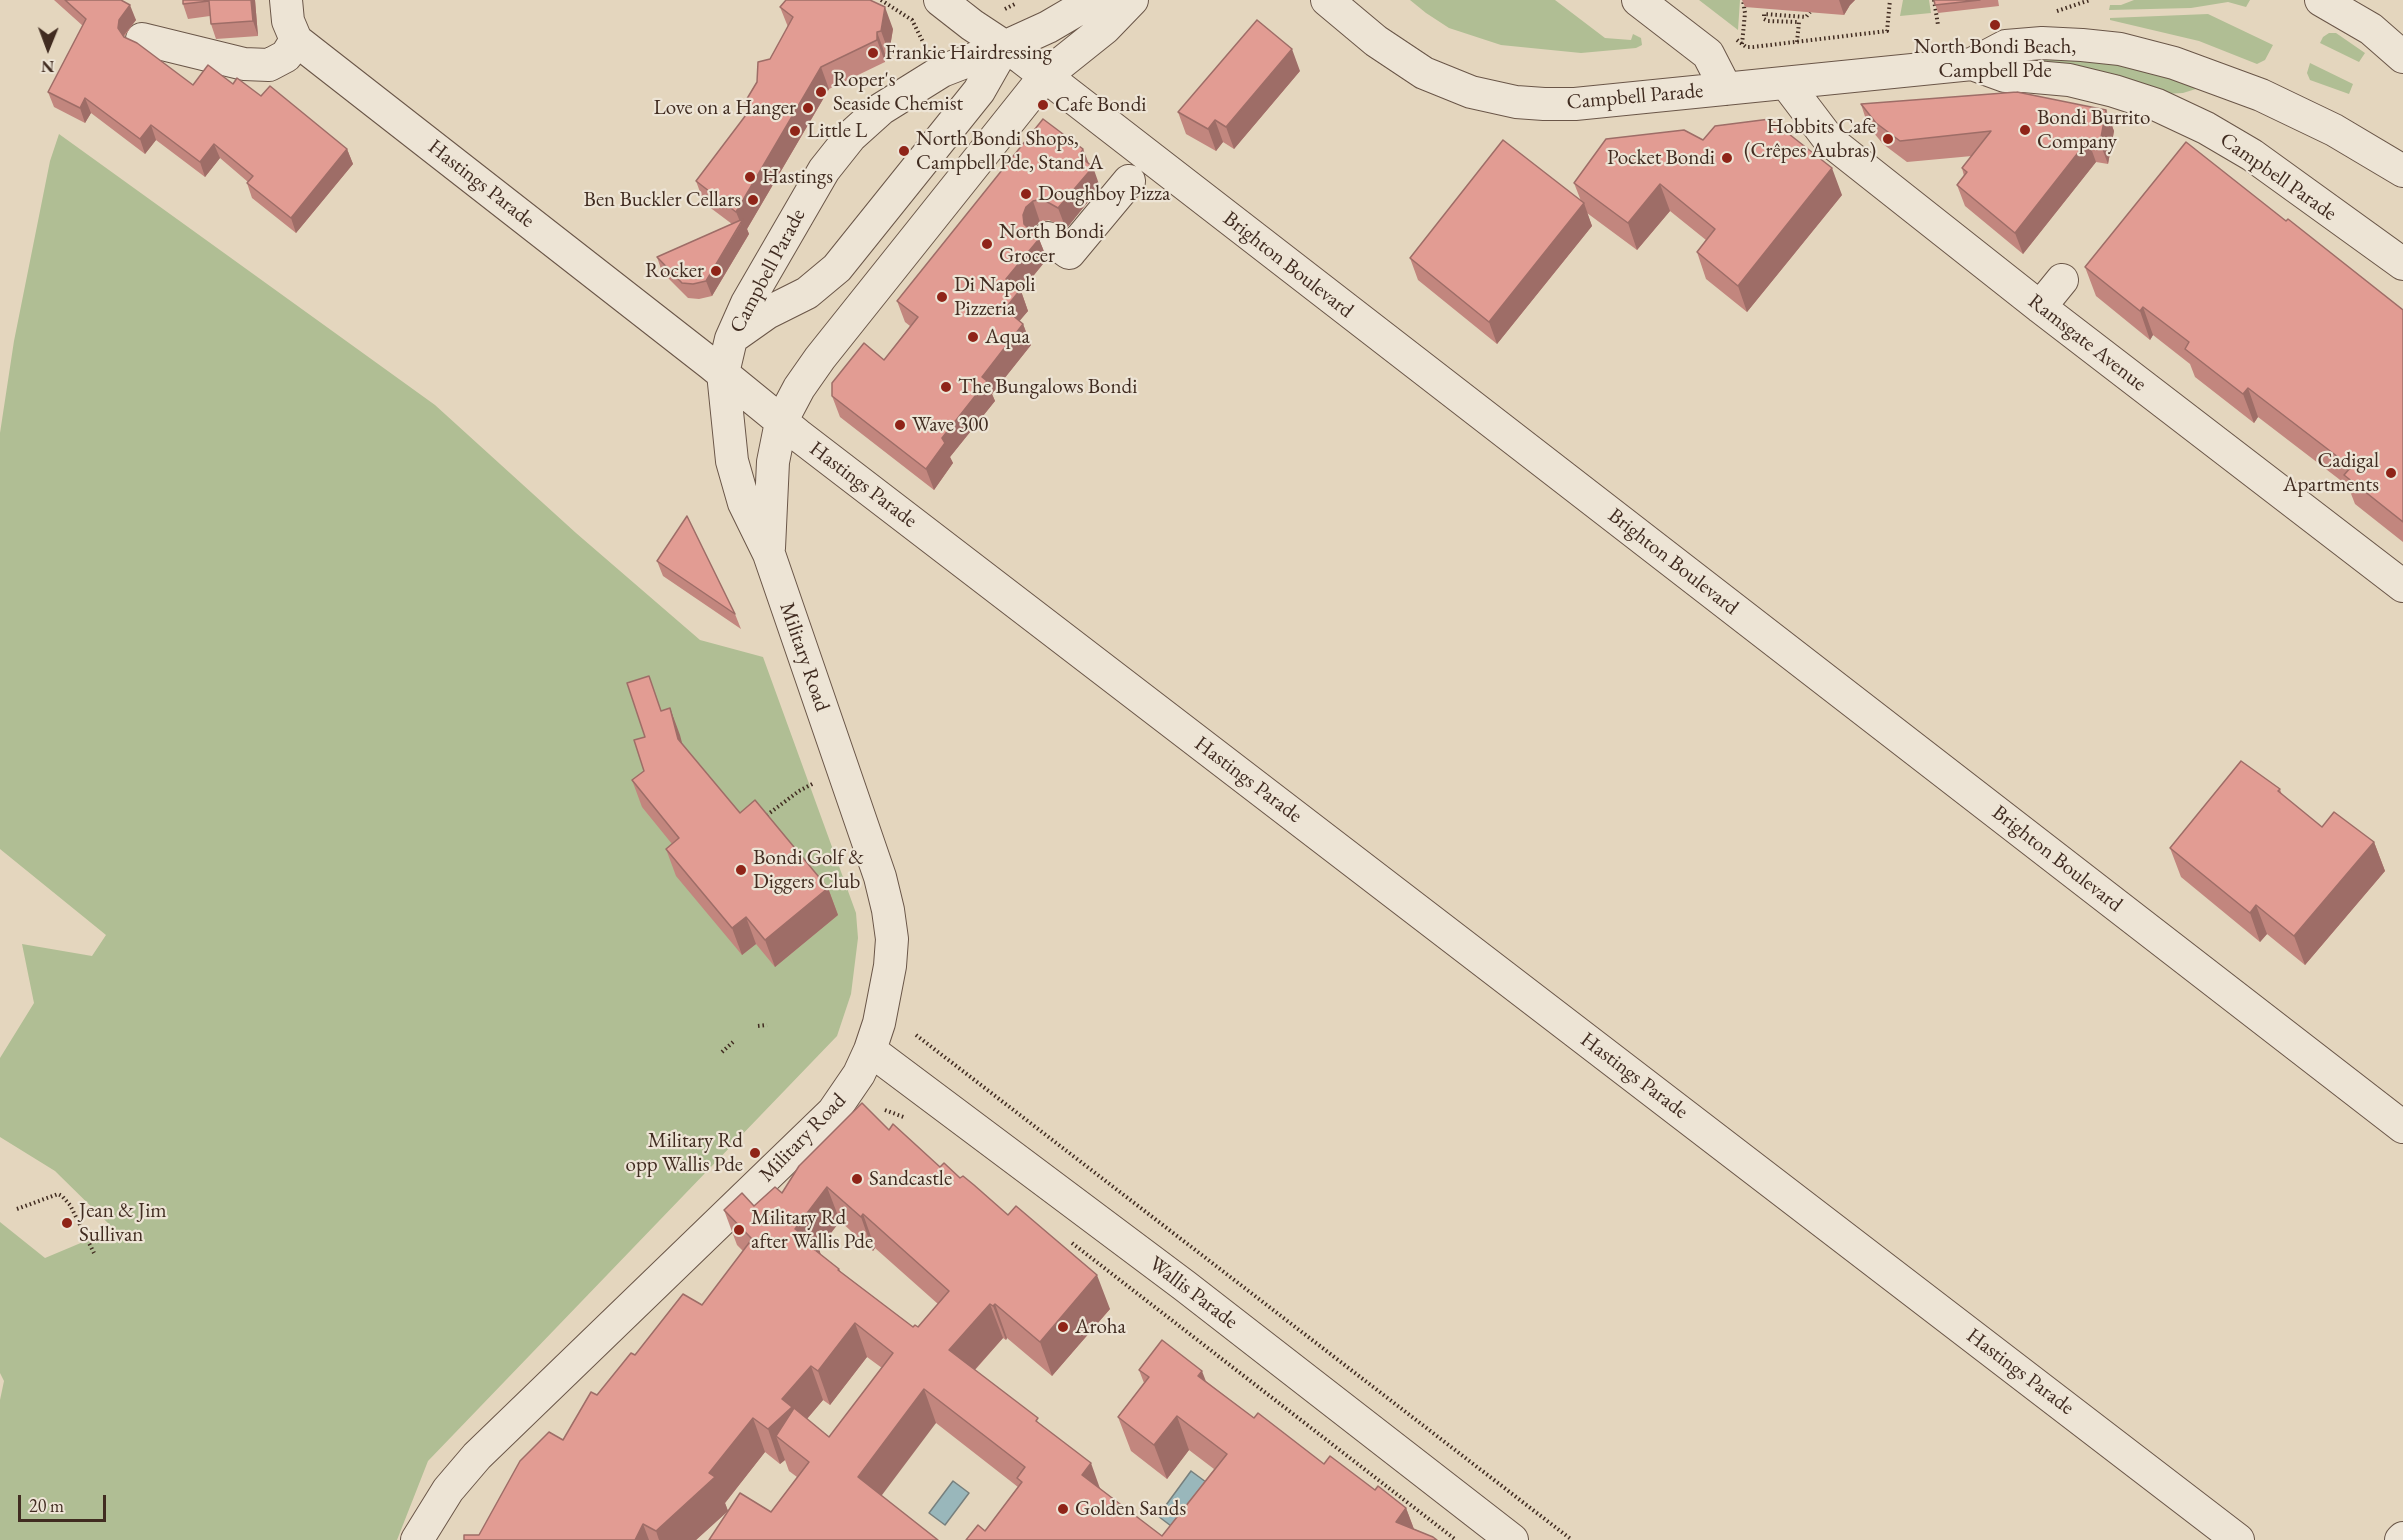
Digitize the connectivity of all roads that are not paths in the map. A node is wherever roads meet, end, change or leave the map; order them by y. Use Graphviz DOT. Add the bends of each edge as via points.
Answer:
graph roads {
  1 [pos="286,0"];
  2 [pos="940,0"];
  3 [pos="1101,0"];
  4 [pos="1132,0"];
  5 [pos="1328,0"];
  6 [pos="1638,0"];
  7 [pos="2321,0"];
  8 [pos="141,39"];
  9 [pos="296,40"];
  10 [pos="1004,47"];
  11 [pos="2403,57"];
  12 [pos="1972,64"];
  13 [pos="1045,76"];
  14 [pos="1786,83"];
  15 [pos="1726,89"];
  16 [pos="979,91"];
  17 [pos="2403,171"];
  18 [pos="1129,181"];
  19 [pos="1048,238"];
  20 [pos="2403,264"];
  21 [pos="2062,280"];
  22 [pos="2040,307"];
  23 [pos="731,339"];
  24 [pos="723,374"];
  25 [pos="781,422"];
  26 [pos="769,554"];
  27 [pos="2403,586"];
  28 [pos="870,1050"];
  29 [pos="2403,1127"];
  30 [pos="417,1540"];
  31 [pos="1512,1540"];
  32 [pos="2238,1540"];
  1 -- 9 [label="street" via="288,21"];
  2 -- 10 [label="street, Brighton Boulevard"];
  3 -- 10 [label="street, Campbell Parade"];
  4 -- 13 [label="street" via="1105,28"];
  5 -- 15 [label="street, Campbell Parade" via="1376,41 1424,73 1494,98 1575,104"];
  6 -- 15 [label="street" via="1708,54"];
  7 -- 11 [label="street" via="2371,29"];
  8 -- 9 [label="street" via="244,64 269,65 286,56"];
  9 -- 24 [label="street, Hastings Parade"];
  10 -- 13 [label="street, Brighton Boulevard"];
  10 -- 16 [label="street"];
  10 -- 23 [label="street, Campbell Parade" via="913,87 851,136 801,207"];
  12 -- 14 [label="street, Campbell Parade"];
  12 -- 17 [label="street, Campbell Parade" via="2006,46 2120,49 2174,63 2261,95 2334,129"];
  12 -- 20 [label="street, Campbell Parade" via="2005,76 2069,81 2157,105 2252,155"];
  13 -- 16 [label="street"];
  13 -- 25 [label="street" via="820,358"];
  13 -- 29 [label="street, Brighton Boulevard"];
  14 -- 15 [label="street, Campbell Parade"];
  14 -- 22 [label="street, Ramsgate Avenue" via="1830,141"];
  16 -- 23 [label="street" via="837,268 807,293"];
  18 -- 19 [label="street" via="1069,253"];
  21 -- 22 [label="street"];
  22 -- 27 [label="street, Ramsgate Avenue"];
  23 -- 24 [label="street, Campbell Parade"];
  24 -- 25 [label="street, Hastings Parade"];
  24 -- 26 [label="street, Campbell Parade" via="732,461 744,503"];
  25 -- 26 [label="street" via="773,462"];
  25 -- 32 [label="street, Hastings Parade"];
  26 -- 28 [label="street, Military Road" via="888,909 890,966"];
  28 -- 30 [label="street, Military Road" via="833,1112 477,1456 448,1490"];
  28 -- 31 [label="street, Wallis Parade" via="1185,1286"];
}
